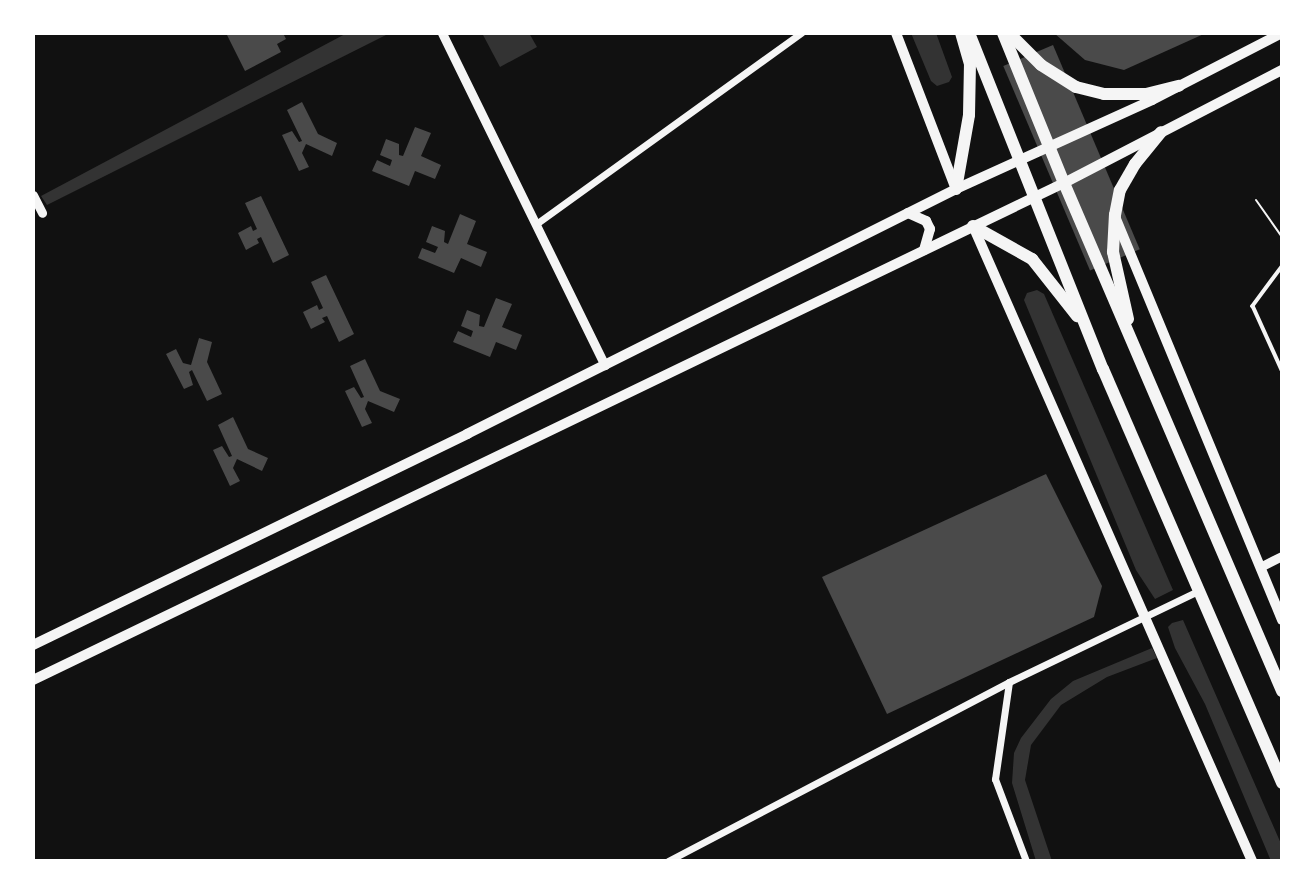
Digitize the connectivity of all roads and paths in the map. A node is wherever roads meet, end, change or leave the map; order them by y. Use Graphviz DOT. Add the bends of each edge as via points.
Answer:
graph roads {
  1 [pos="442,33"];
  2 [pos="801,33"];
  3 [pos="896,33"];
  4 [pos="961,33"];
  5 [pos="969,33"];
  6 [pos="1003,33"];
  7 [pos="1009,33"];
  8 [pos="1282,33"];
  9 [pos="1282,70"];
  10 [pos="1179,86"];
  11 [pos="1161,132"];
  12 [pos="1048,146"];
  13 [pos="1019,159"];
  14 [pos="1064,183"];
  15 [pos="956,189"];
  16 [pos="33,195"];
  17 [pos="1034,197"];
  18 [pos="1256,200"];
  19 [pos="42,213"];
  20 [pos="908,213"];
  21 [pos="1115,215"];
  22 [pos="536,224"];
  23 [pos="973,226"];
  24 [pos="1282,237"];
  25 [pos="924,250"];
  26 [pos="1282,267"];
  27 [pos="1087,328"];
  28 [pos="1141,363"];
  29 [pos="605,365"];
  30 [pos="1282,370"];
  31 [pos="1282,556"];
  32 [pos="1260,567"];
  33 [pos="1198,591"];
  34 [pos="1146,614"];
  35 [pos="1282,620"];
  36 [pos="33,645"];
  37 [pos="1278,679"];
  38 [pos="33,680"];
  39 [pos="1009,682"];
  40 [pos="1282,691"];
  41 [pos="1282,783"];
  42 [pos="668,861"];
  43 [pos="1026,861"];
  44 [pos="1252,861"];
  1 -- 22 [label="street"];
  2 -- 22 [label="street"];
  3 -- 15 [label="main road"];
  4 -- 15 [label="highway" via="970,64 969,115"];
  5 -- 13 [label="highway"];
  6 -- 12 [label="highway"];
  7 -- 10 [label="highway" via="1041,65 1076,86 1104,94 1146,94"];
  8 -- 10 [label="main road"];
  9 -- 11 [label="main road"];
  10 -- 12 [label="main road"];
  11 -- 14 [label="main road"];
  11 -- 21 [label="highway" via="1125,181"];
  12 -- 13 [label="main road"];
  12 -- 14 [label="highway"];
  13 -- 15 [label="main road"];
  13 -- 17 [label="highway"];
  14 -- 17 [label="main road"];
  14 -- 28 [label="highway"];
  15 -- 20 [label="main road"];
  16 -- 19 [label="street"];
  17 -- 23 [label="main road"];
  17 -- 27 [label="highway"];
  18 -- 24 [label="path"];
  20 -- 25 [label="main road" via="926,221 930,229"];
  20 -- 29 [label="main road"];
  21 -- 28 [label="highway" via="1113,253"];
  21 -- 32 [label="main road"];
  22 -- 29 [label="street"];
  23 -- 25 [label="main road"];
  23 -- 27 [label="highway" via="1032,259"];
  23 -- 34 [label="main road"];
  25 -- 38 [label="main road"];
  26 -- 30 [label="lane" via="1253,306"];
  27 -- 33 [label="highway"];
  28 -- 37 [label="highway"];
  29 -- 36 [label="main road"];
  31 -- 32 [label="street"];
  32 -- 35 [label="main road"];
  33 -- 34 [label="street"];
  33 -- 41 [label="highway"];
  34 -- 39 [label="street"];
  34 -- 44 [label="main road"];
  37 -- 40 [label="highway"];
  39 -- 42 [label="street"];
  39 -- 43 [label="street" via="995,779"];
}
